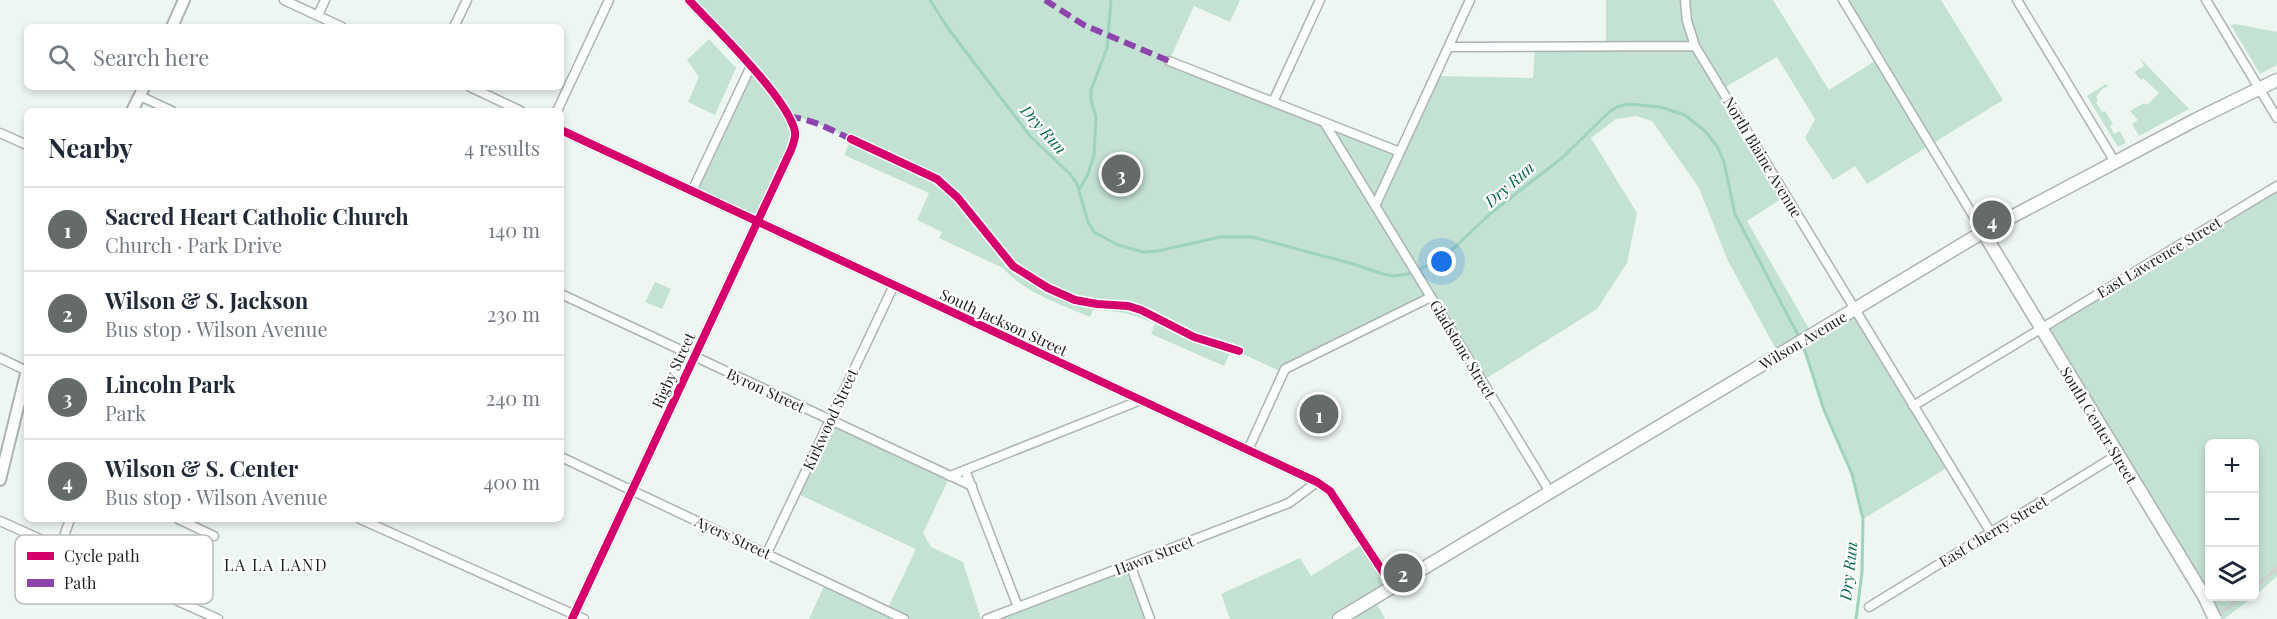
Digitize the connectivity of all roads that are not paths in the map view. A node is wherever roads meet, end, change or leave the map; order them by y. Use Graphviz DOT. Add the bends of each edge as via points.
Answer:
graph roads {
  1 [pos="184,0"];
  2 [pos="284,0"];
  3 [pos="325,0"];
  4 [pos="466,0"];
  5 [pos="609,0"];
  6 [pos="689,0"];
  7 [pos="1320,0"];
  8 [pos="1470,0"];
  9 [pos="1685,0"];
  10 [pos="1843,0"];
  11 [pos="2017,0"];
  12 [pos="2206,0"];
  13 [pos="318,15"];
  14 [pos="173,24"];
  15 [pos="336,24"];
  16 [pos="455,24"];
  17 [pos="1695,46"];
  18 [pos="1449,47"];
  19 [pos="1169,61"];
  20 [pos="751,66"];
  21 [pos="2277,80"];
  22 [pos="2259,88"];
  23 [pos="476,90"];
  24 [pos="142,91"];
  25 [pos="1273,102"];
  26 [pos="134,108"];
  27 [pos="168,108"];
  28 [pos="515,108"];
  29 [pos="558,108"];
  30 [pos="2277,118"];
  31 [pos="1324,122"];
  32 [pos="564,131"];
  33 [pos="0,133"];
  34 [pos="24,144"];
  35 [pos="1400,152"];
  36 [pos="2115,162"];
  37 [pos="2277,186"];
  38 [pos="692,191"];
  39 [pos="1375,206"];
  40 [pos="757,222"];
  41 [pos="1983,232"];
  42 [pos="894,285"];
  43 [pos="564,295"];
  44 [pos="1431,297"];
  45 [pos="1855,309"];
  46 [pos="2040,329"];
  47 [pos="694,356"];
  48 [pos="0,358"];
  49 [pos="24,369"];
  50 [pos="24,382"];
  51 [pos="1141,400"];
  52 [pos="1913,406"];
  53 [pos="830,420"];
  54 [pos="1248,450"];
  55 [pos="2117,455"];
  56 [pos="564,458"];
  57 [pos="965,470"];
  58 [pos="950,476"];
  59 [pos="0,480"];
  60 [pos="1317,482"];
  61 [pos="972,486"];
  62 [pos="632,490"];
  63 [pos="1550,492"];
  64 [pos="0,521"];
  65 [pos="184,522"];
  66 [pos="367,522"];
  67 [pos="1990,533"];
  68 [pos="31,535"];
  69 [pos="212,535"];
  70 [pos="767,553"];
  71 [pos="1130,564"];
  72 [pos="1393,587"];
  73 [pos="185,604"];
  74 [pos="1018,607"];
  75 [pos="1869,607"];
  76 [pos="573,617"];
  77 [pos="218,619"];
  78 [pos="584,619"];
  79 [pos="904,619"];
  80 [pos="987,619"];
  81 [pos="1150,619"];
  82 [pos="1339,619"];
  83 [pos="2215,619"];
  1 -- 14 [label="street"];
  2 -- 13 [label="street"];
  3 -- 13 [label="street"];
  4 -- 16 [label="street"];
  5 -- 29 [label="street"];
  6 -- 20 [label="street"];
  7 -- 25 [label="street"];
  8 -- 18 [label="street"];
  9 -- 17 [label="street, North Blaine Avenue"];
  10 -- 41 [label="street"];
  11 -- 36 [label="street"];
  12 -- 22 [label="street"];
  13 -- 15 [label="street"];
  17 -- 18 [label="street"];
  17 -- 45 [label="street, North Blaine Avenue"];
  18 -- 35 [label="street"];
  19 -- 25 [label="street"];
  20 -- 38 [label="street"];
  20 -- 40 [label="street, Rigby Street" via="784,109 795,132 791,150"];
  21 -- 22 [label="main road, Wilson Avenue"];
  22 -- 30 [label="street"];
  22 -- 36 [label="main road, Wilson Avenue"];
  23 -- 28 [label="street"];
  24 -- 26 [label="street"];
  24 -- 27 [label="street"];
  25 -- 31 [label="street"];
  31 -- 35 [label="street"];
  31 -- 39 [label="street, Gladstone Street"];
  32 -- 38 [label="street, South Jackson Street"];
  33 -- 34 [label="street"];
  35 -- 39 [label="street"];
  36 -- 41 [label="main road, Wilson Avenue"];
  37 -- 46 [label="street, East Lawrence Street"];
  38 -- 40 [label="street, South Jackson Street"];
  39 -- 44 [label="street, Gladstone Street"];
  40 -- 42 [label="street, South Jackson Street"];
  40 -- 47 [label="street, Rigby Street"];
  41 -- 45 [label="main road, Wilson Avenue"];
  41 -- 46 [label="main road, South Center Street"];
  42 -- 51 [label="street, South Jackson Street"];
  42 -- 53 [label="street, Kirkwood Street"];
  43 -- 47 [label="street, Byron Street"];
  44 -- 54 [label="street" via="1285,369"];
  44 -- 63 [label="street, Gladstone Street"];
  45 -- 52 [label="street, North Blaine Avenue"];
  45 -- 63 [label="main road, Wilson Avenue"];
  46 -- 52 [label="street, East Lawrence Street"];
  46 -- 55 [label="main road, South Center Street"];
  47 -- 53 [label="street, Byron Street"];
  47 -- 62 [label="street, Rigby Street"];
  48 -- 49 [label="street"];
  50 -- 59 [label="street"];
  51 -- 54 [label="street, South Jackson Street"];
  51 -- 57 [label="street"];
  52 -- 67 [label="street, North Blaine Avenue"];
  53 -- 58 [label="street, Byron Street"];
  53 -- 70 [label="street, Kirkwood Street"];
  54 -- 60 [label="street, South Jackson Street"];
  55 -- 67 [label="street, East Cherry Street"];
  55 -- 83 [label="main road, South Center Street, bridge"];
  56 -- 62 [label="street, Ayers Street"];
  57 -- 58 [label="street"];
  57 -- 61 [label="street"];
  58 -- 61 [label="street, Byron Street"];
  60 -- 71 [label="street, Hawn Street" via="1290,502"];
  60 -- 72 [label="street, South Jackson Street" via="1330,491"];
  61 -- 74 [label="street"];
  62 -- 70 [label="street, Ayers Street"];
  62 -- 76 [label="street, Rigby Street"];
  63 -- 72 [label="main road, Wilson Avenue"];
  64 -- 68 [label="street"];
  65 -- 69 [label="street"];
  66 -- 76 [label="street"];
  67 -- 75 [label="street, East Cherry Street"];
  70 -- 79 [label="street, Ayers Street"];
  71 -- 74 [label="street, Hawn Street"];
  71 -- 81 [label="street"];
  72 -- 82 [label="main road, Wilson Avenue"];
  73 -- 77 [label="street"];
  74 -- 80 [label="street, Hawn Street"];
  76 -- 78 [label="street"];
}
